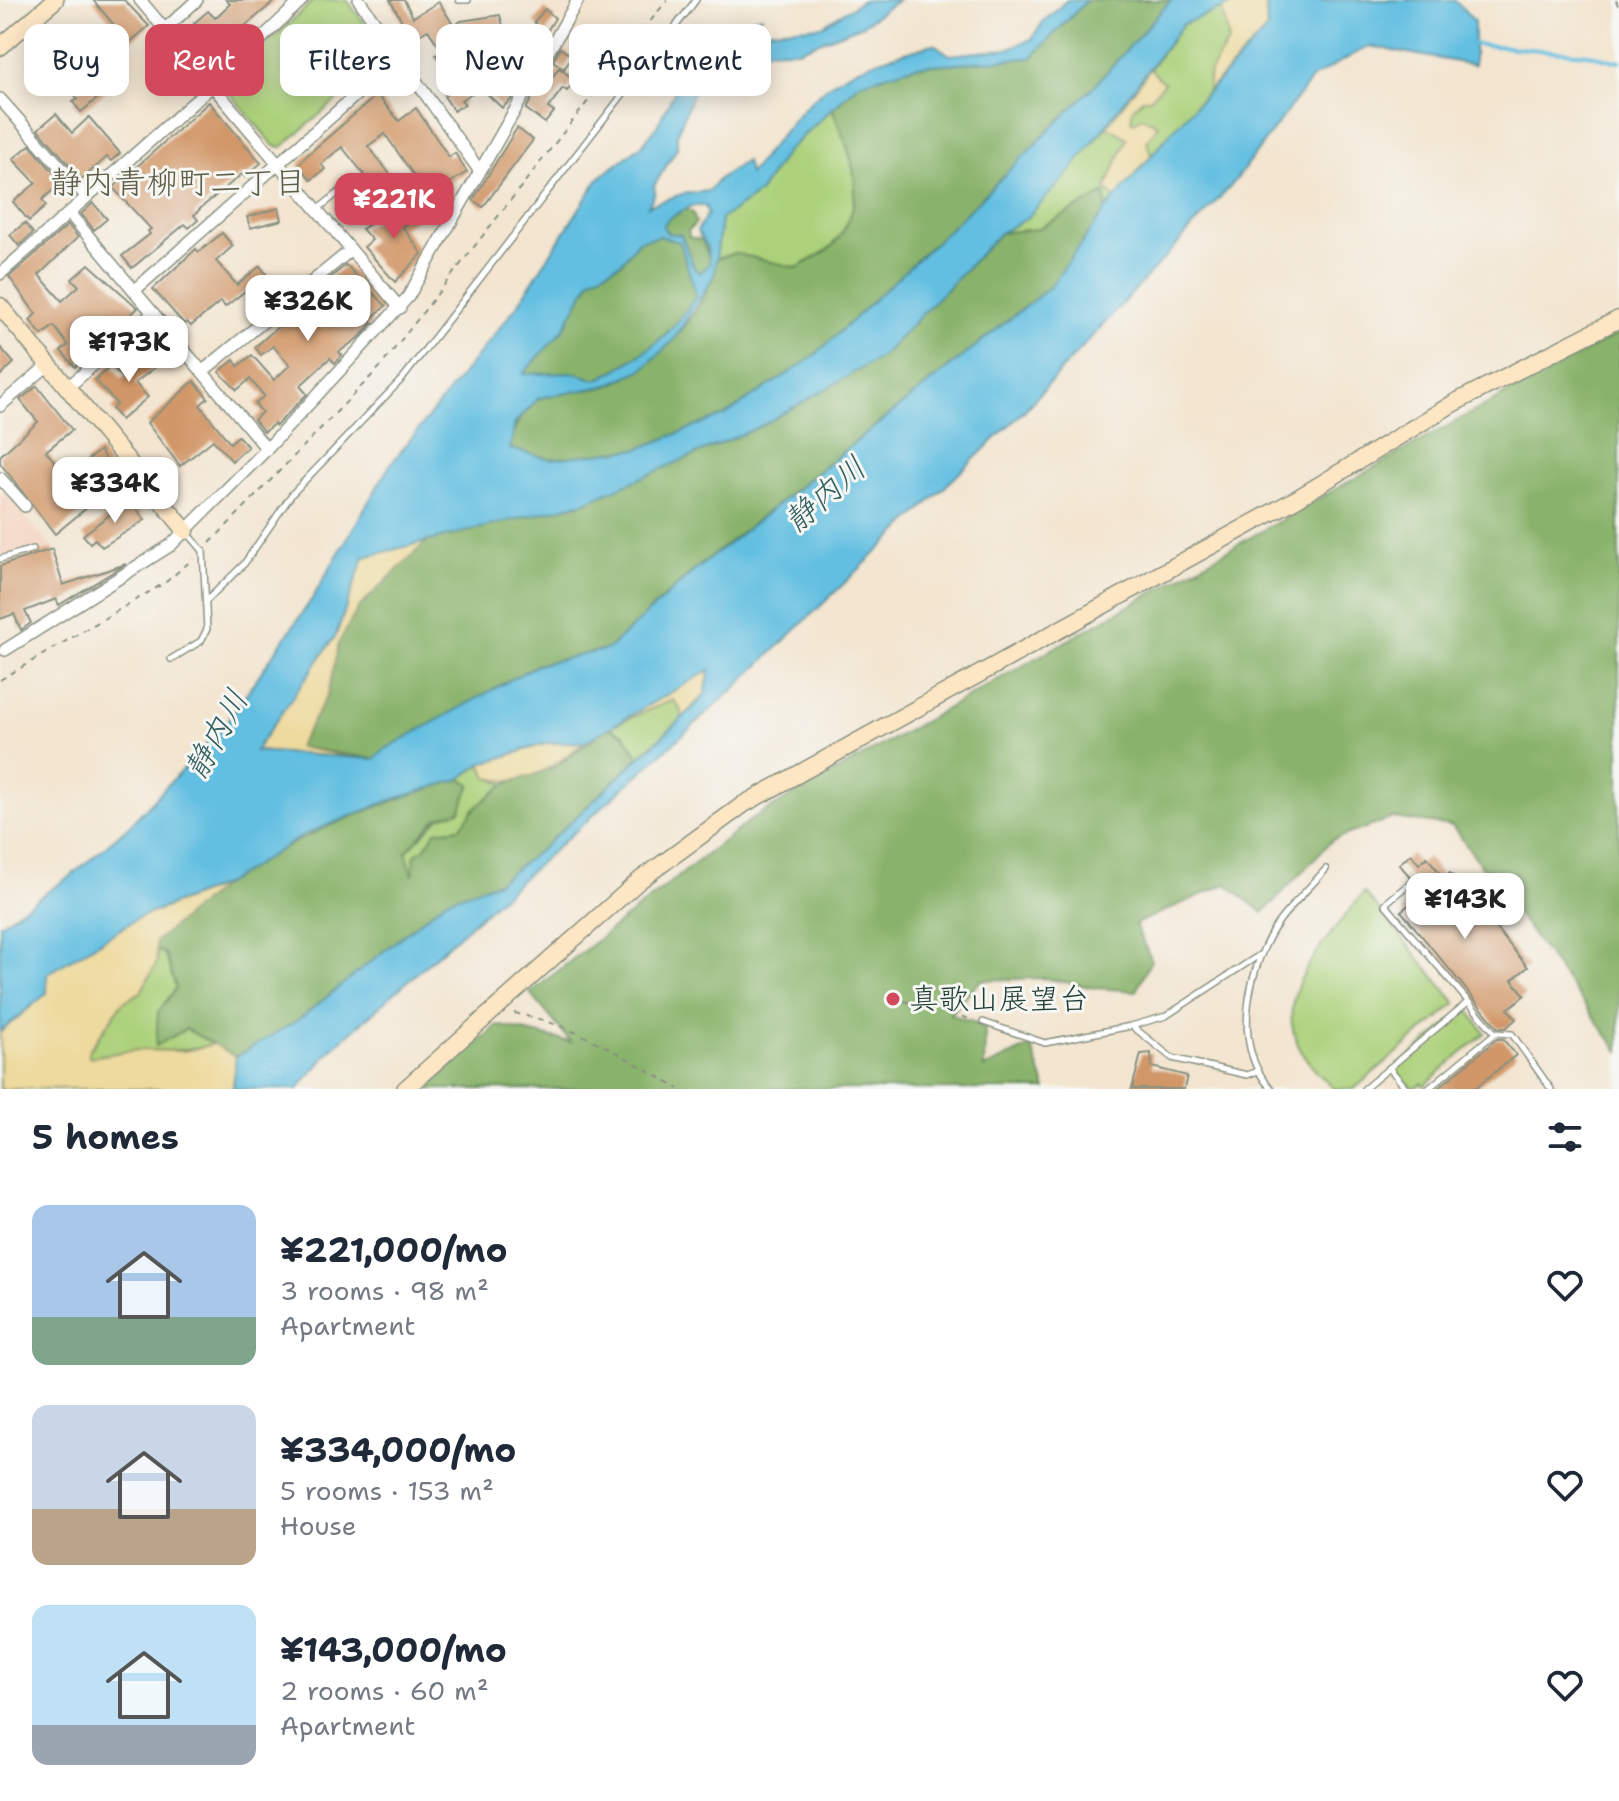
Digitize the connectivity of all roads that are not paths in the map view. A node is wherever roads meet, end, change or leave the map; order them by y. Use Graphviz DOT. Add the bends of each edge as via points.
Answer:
graph roads {
  1 [pos="55,0"];
  2 [pos="140,0"];
  3 [pos="197,0"];
  4 [pos="302,0"];
  5 [pos="359,0"];
  6 [pos="459,0"];
  7 [pos="468,0"];
  8 [pos="578,0"];
  9 [pos="696,0"];
  10 [pos="159,24"];
  11 [pos="171,24"];
  12 [pos="376,24"];
  13 [pos="264,36"];
  14 [pos="0,47"];
  15 [pos="420,87"];
  16 [pos="201,96"];
  17 [pos="220,96"];
  18 [pos="360,96"];
  19 [pos="0,99"];
  20 [pos="279,165"];
  21 [pos="479,170"];
  22 [pos="397,195"];
  23 [pos="87,197"];
  24 [pos="317,210"];
  25 [pos="69,213"];
  26 [pos="351,250"];
  27 [pos="0,274"];
  28 [pos="135,290"];
  29 [pos="0,306"];
  30 [pos="400,308"];
  31 [pos="153,313"];
  32 [pos="1619,319"];
  33 [pos="48,365"];
  34 [pos="203,371"];
  35 [pos="67,388"];
  36 [pos="0,406"];
  37 [pos="267,449"];
  38 [pos="0,478"];
  39 [pos="25,506"];
  40 [pos="186,531"];
  41 [pos="33,549"];
  42 [pos="0,559"];
  43 [pos="207,600"];
  44 [pos="5,650"];
  45 [pos="171,659"];
  46 [pos="1326,869"];
  47 [pos="1411,882"];
  48 [pos="1261,954"];
  49 [pos="1468,1002"];
  50 [pos="983,1022"];
  51 [pos="1131,1026"];
  52 [pos="1495,1033"];
  53 [pos="1389,1068"];
  54 [pos="1258,1071"];
  55 [pos="405,1089"];
  56 [pos="1272,1089"];
  57 [pos="1364,1089"];
  58 [pos="1407,1089"];
  59 [pos="1428,1089"];
  60 [pos="1551,1089"];
  1 -- 14 [label="street"];
  2 -- 10 [label="street"];
  3 -- 11 [label="street"];
  4 -- 13 [label="street"];
  5 -- 12 [label="street"];
  6 -- 7 [label="lane"];
  8 -- 21 [label="street"];
  9 -- 43 [label="lane" via="403,378 292,494 244,564"];
  15 -- 21 [label="street"];
  16 -- 23 [label="street"];
  17 -- 20 [label="street"];
  18 -- 20 [label="street"];
  19 -- 23 [label="street"];
  20 -- 24 [label="street"];
  20 -- 28 [label="street"];
  21 -- 30 [label="street"];
  22 -- 24 [label="lane" via="378,210 354,180"];
  23 -- 25 [label="street"];
  24 -- 26 [label="street"];
  25 -- 27 [label="street"];
  25 -- 28 [label="street"];
  26 -- 30 [label="street"];
  26 -- 34 [label="street"];
  28 -- 31 [label="street"];
  29 -- 33 [label="street"];
  30 -- 37 [label="street"];
  31 -- 34 [label="street"];
  31 -- 35 [label="street"];
  32 -- 55 [label="street" via="1454,403 1296,499 744,804 640,880"];
  33 -- 35 [label="street"];
  33 -- 36 [label="street"];
  34 -- 37 [label="street"];
  35 -- 40 [label="street"];
  37 -- 40 [label="street"];
  38 -- 39 [label="street"];
  40 -- 43 [label="lane" via="203,551"];
  40 -- 44 [label="street"];
  41 -- 42 [label="lane"];
  43 -- 45 [label="lane" via="207,629 201,641"];
  46 -- 48 [label="lane" via="1279,922"];
  47 -- 49 [label="lane" via="1385,904"];
  48 -- 51 [label="lane" via="1166,1016"];
  48 -- 54 [label="lane" via="1249,1013"];
  49 -- 52 [label="lane"];
  49 -- 53 [label="lane"];
  50 -- 51 [label="lane" via="1045,1043"];
  51 -- 54 [label="lane" via="1172,1058 1247,1075"];
  52 -- 59 [label="lane"];
  52 -- 60 [label="lane" via="1512,1034"];
  53 -- 57 [label="lane"];
  53 -- 58 [label="lane"];
  54 -- 56 [label="lane"];
}
